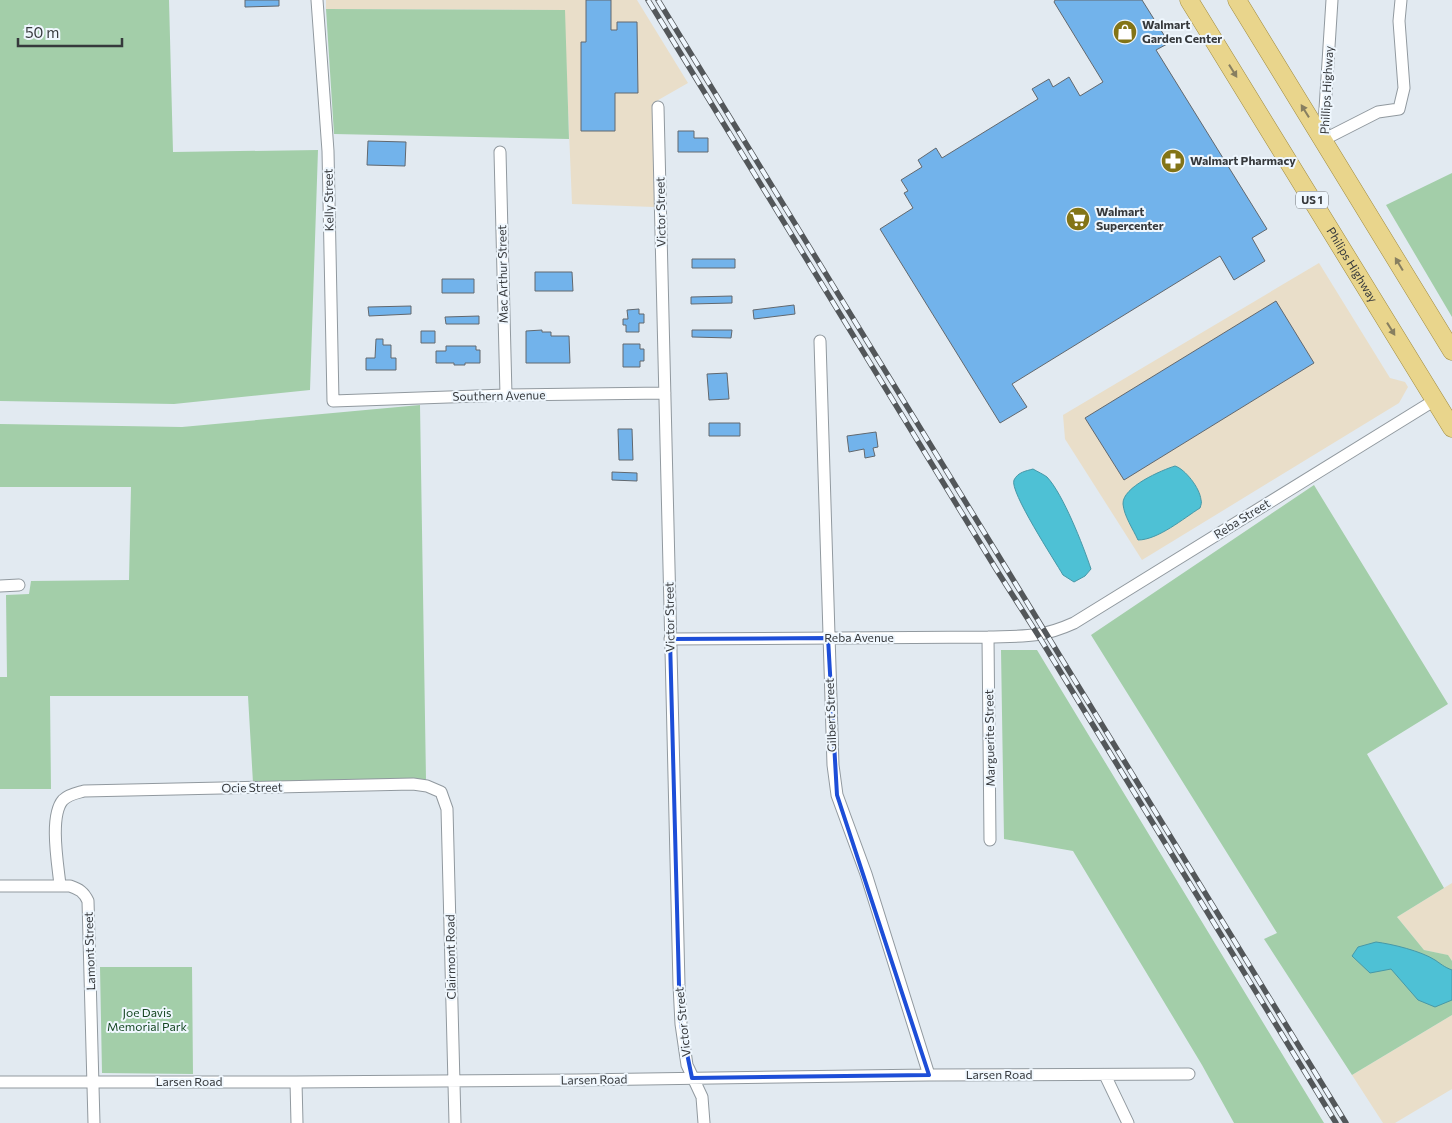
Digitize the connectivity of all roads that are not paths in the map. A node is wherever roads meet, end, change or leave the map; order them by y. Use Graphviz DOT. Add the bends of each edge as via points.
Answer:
graph roads {
  1 [pos="317,0"];
  2 [pos="1189,0"];
  3 [pos="1238,0"];
  4 [pos="1332,0"];
  5 [pos="1401,0"];
  6 [pos="658,107"];
  7 [pos="1323,140"];
  8 [pos="500,152"];
  9 [pos="820,341"];
  10 [pos="1452,351"];
  11 [pos="665,393"];
  12 [pos="506,395"];
  13 [pos="1443,400"];
  14 [pos="333,401"];
  15 [pos="1452,428"];
  16 [pos="0,586"];
  17 [pos="18,586"];
  18 [pos="1047,634"];
  19 [pos="988,637"];
  20 [pos="828,638"];
  21 [pos="670,639"];
  22 [pos="441,792"];
  23 [pos="990,840"];
  24 [pos="60,885"];
  25 [pos="0,886"];
  26 [pos="1189,1074"];
  27 [pos="929,1075"];
  28 [pos="1105,1075"];
  29 [pos="692,1078"];
  30 [pos="454,1080"];
  31 [pos="0,1082"];
  32 [pos="94,1082"];
  33 [pos="296,1082"];
  34 [pos="94,1123"];
  35 [pos="297,1123"];
  36 [pos="455,1123"];
  37 [pos="704,1123"];
  38 [pos="1128,1123"];
  1 -- 14 [label="street, Kelly Street" via="328,152"];
  2 -- 13 [label="main road, Philips Highway / US 1, one-way"];
  7 -- 3 [label="main road, one-way"];
  4 -- 7 [label="street, Phillips Highway"];
  5 -- 7 [label="street, Phillips Highway" via="1399,21 1404,88 1399,109 1378,112"];
  6 -- 11 [label="street, Victor Street"];
  10 -- 7 [label="main road, one-way"];
  8 -- 12 [label="street, Mac Arthur Street"];
  9 -- 20 [label="street, Gilbert Street"];
  11 -- 12 [label="street, Southern Avenue"];
  11 -- 21 [label="street, Victor Street"];
  12 -- 14 [label="street, Southern Avenue"];
  13 -- 15 [label="main road, Philips Highway / US 1"];
  13 -- 18 [label="street, Reba Street" via="1074,623"];
  16 -- 17 [label="street"];
  18 -- 19 [label="street, Reba Avenue"];
  19 -- 20 [label="street, Reba Avenue"];
  19 -- 23 [label="street, Marguerite Street"];
  20 -- 21 [label="street, Reba Avenue"];
  20 -- 27 [label="street, Gilbert Street" via="837,796 866,874"];
  21 -- 29 [label="street, Victor Street" via="679,985 682,1032"];
  22 -- 24 [label="street, Ocie Street" via="413,784 84,791 63,800 55,820"];
  22 -- 30 [label="street, Clairmont Road" via="447,809"];
  24 -- 25 [label="street, Lamont Street"];
  24 -- 32 [label="street, Lamont Street" via="78,889 88,901"];
  26 -- 28 [label="street, Larsen Road"];
  27 -- 28 [label="street, Larsen Road"];
  27 -- 29 [label="street, Larsen Road"];
  28 -- 38 [label="street"];
  29 -- 30 [label="street, Larsen Road"];
  29 -- 37 [label="street, Victor Street" via="702,1097"];
  30 -- 33 [label="street, Larsen Road"];
  30 -- 36 [label="street, Clairmont Road"];
  31 -- 32 [label="street, Larsen Road"];
  32 -- 33 [label="street, Larsen Road"];
  32 -- 34 [label="street, Lamont Street"];
  33 -- 35 [label="street"];
}
